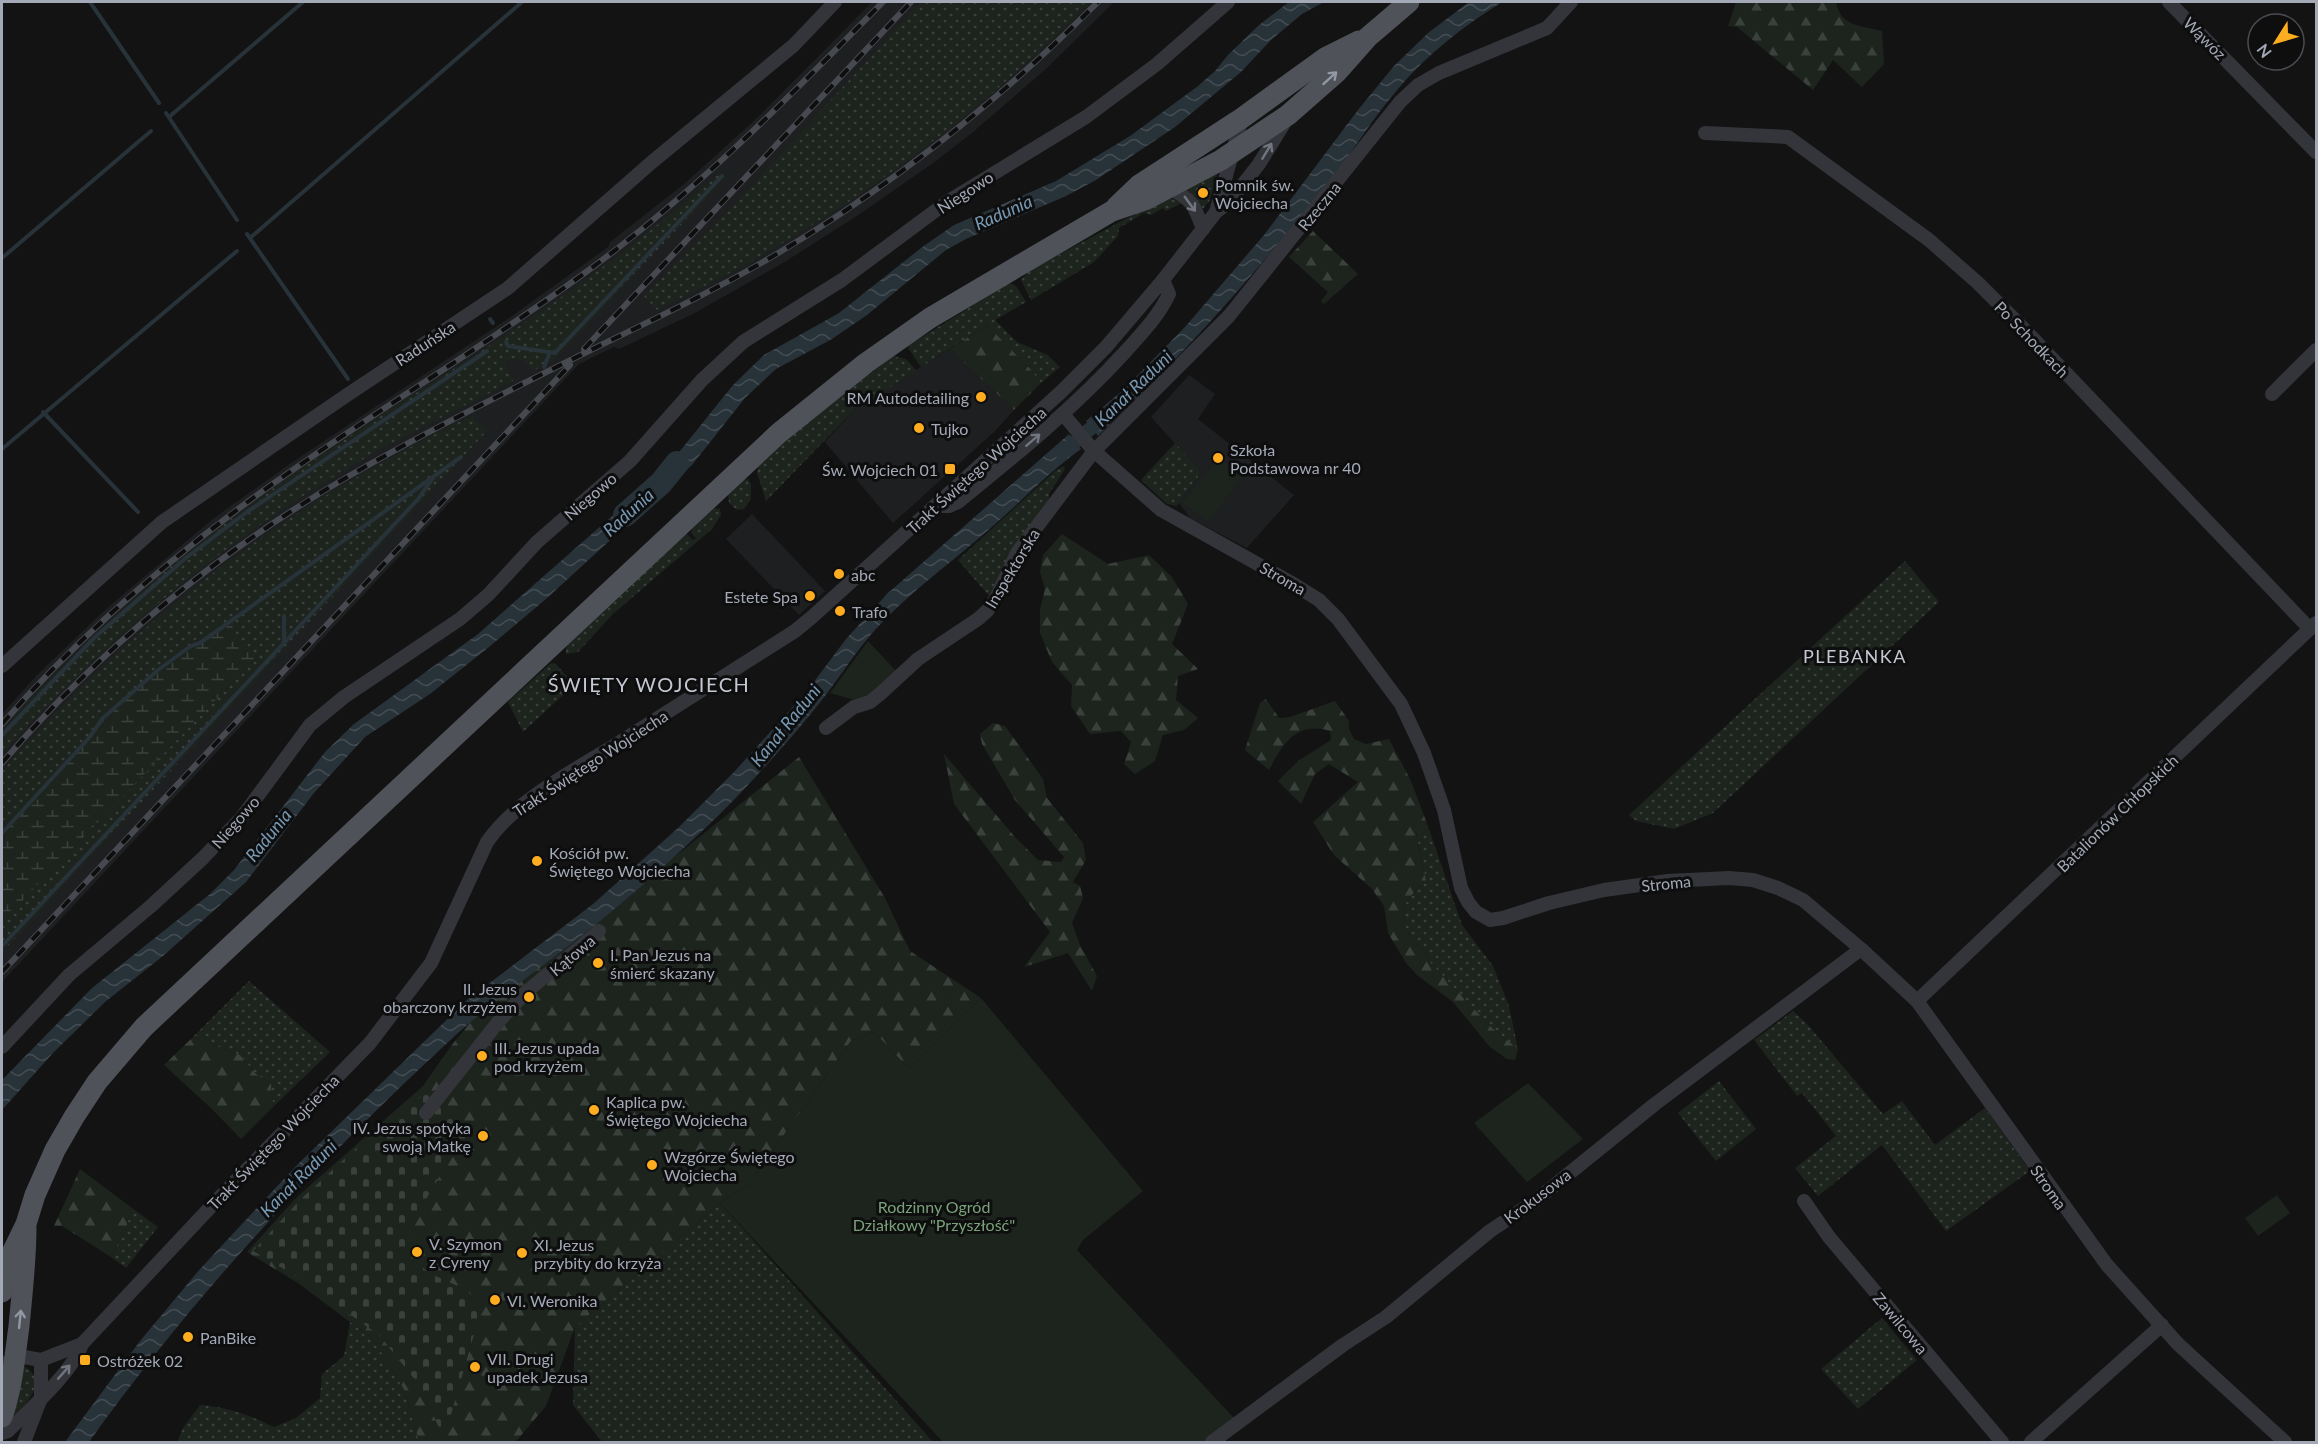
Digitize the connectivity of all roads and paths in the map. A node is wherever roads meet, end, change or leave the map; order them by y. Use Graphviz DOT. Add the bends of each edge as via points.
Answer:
graph roads {
  1 [pos="835,2"];
  2 [pos="1227,2"];
  3 [pos="1409,2"];
  4 [pos="1571,2"];
  5 [pos="2169,2"];
  6 [pos="1368,37"];
  7 [pos="1288,115"];
  8 [pos="1242,118"];
  9 [pos="1705,133"];
  10 [pos="2316,152"];
  11 [pos="1232,154"];
  12 [pos="1168,188"];
  13 [pos="1112,211"];
  14 [pos="1216,212"];
  15 [pos="1203,229"];
  16 [pos="1163,280"];
  17 [pos="2316,350"];
  18 [pos="2272,394"];
  19 [pos="1064,414"];
  20 [pos="1092,449"];
  21 [pos="935,506"];
  22 [pos="2315,625"];
  23 [pos="2,666"];
  24 [pos="826,728"];
  25 [pos="599,931"];
  26 [pos="1861,949"];
  27 [pos="1917,1001"];
  28 [pos="2,1047"];
  29 [pos="426,1113"];
  30 [pos="1804,1201"];
  31 [pos="26,1224"];
  32 [pos="2,1292"];
  33 [pos="2162,1325"];
  34 [pos="82,1344"];
  35 [pos="41,1360"];
  36 [pos="8,1362"];
  37 [pos="41,1398"];
  38 [pos="2,1417"];
  39 [pos="2,1433"];
  40 [pos="24,1443"];
  41 [pos="1212,1443"];
  42 [pos="2002,1443"];
  43 [pos="2031,1443"];
  44 [pos="2285,1443"];
  1 -- 23 [label="street, Raduńska" via="794,45 508,288 162,522"];
  2 -- 28 [label="street, Niegowo" via="1157,64 1086,117 947,202 842,280 743,342 702,380 630,461 537,542 488,595 310,725 242,817 203,858 69,975"];
  3 -- 6 [label="main road, Trakt Świętego Wojciecha"];
  4 -- 20 [label="street, Rzeczna" via="1547,28 1418,85 1386,117 1229,316"];
  5 -- 10 [label="street, Wąwóz"];
  7 -- 6 [label="main road, Trakt Świętego Wojciecha, one-way" via="1337,72"];
  6 -- 8 [label="main road, Trakt Świętego Wojciecha" via="1325,58"];
  7 -- 11 [label="main road, Trakt Świętego Wojciecha"];
  14 -- 7 [label="street, Trakt Świętego Wojciecha, one-way" via="1229,202 1258,164"];
  8 -- 11 [label="street, Trakt Świętego Wojciecha"];
  8 -- 13 [label="main road, Trakt Świętego Wojciecha" via="1139,185"];
  9 -- 22 [label="street, Po Schodkach" via="1788,137 1929,240 1978,283"];
  11 -- 12 [label="main road, Trakt Świętego Wojciecha"];
  11 -- 14 [label="street, Trakt Świętego Wojciecha"];
  12 -- 13 [label="main road, Trakt Świętego Wojciecha"];
  12 -- 15 [label="street, one-way" via="1186,196"];
  13 -- 31 [label="main road, Trakt Świętego Wojciecha" via="930,318 866,363 779,433 643,559 144,1027 97,1082 74,1117 55,1150"];
  14 -- 15 [label="street, Trakt Świętego Wojciecha"];
  15 -- 16 [label="street, Trakt Świętego Wojciecha"];
  16 -- 19 [label="street" via="1169,294 1160,314"];
  16 -- 21 [label="street, Trakt Świętego Wojciecha" via="1061,392"];
  17 -- 18 [label="street"];
  19 -- 20 [label="street, Stroma"];
  21 -- 19 [label="street, one-way" via="958,502"];
  20 -- 24 [label="street, Inspektorska" via="1017,553 987,611 918,658 870,702 854,707"];
  20 -- 26 [label="street, Stroma" via="1172,518 1290,582 1338,619 1401,704 1444,810 1461,888 1476,912 1490,920 1604,890 1668,881 1752,880 1803,900"];
  21 -- 34 [label="street, Trakt Świętego Wojciecha" via="795,631 564,778 498,826 431,963 370,1043"];
  22 -- 27 [label="street, Batalionów Chłopskich"];
  25 -- 29 [label="street, Kątowa" via="525,993"];
  26 -- 27 [label="street, Stroma"];
  26 -- 41 [label="street, Krokusowa" via="1490,1231 1386,1317"];
  27 -- 33 [label="street, Stroma" via="2086,1238"];
  30 -- 42 [label="street, Zawilcowa" via="1829,1237"];
  31 -- 32 [label="main road, Trakt Świętego Wojciecha" via="9,1259"];
  36 -- 31 [label="main road, Trakt Świętego Wojciecha, one-way" via="26,1264"];
  33 -- 43 [label="street"];
  33 -- 44 [label="street, Stroma"];
  34 -- 35 [label="street, Trakt Świętego Wojciecha"];
  37 -- 34 [label="street, Trakt Świętego Wojciecha, one-way" via="77,1356"];
  35 -- 36 [label="street, Trakt Świętego Wojciecha" via="24,1357"];
  35 -- 37 [label="street, Trakt Świętego Wojciecha"];
  36 -- 38 [label="main road, Trakt Świętego Wojciecha"];
  37 -- 39 [label="street, Trakt Świętego Wojciecha"];
  37 -- 40 [label="street, Trakt Świętego Wojciecha"];
}
